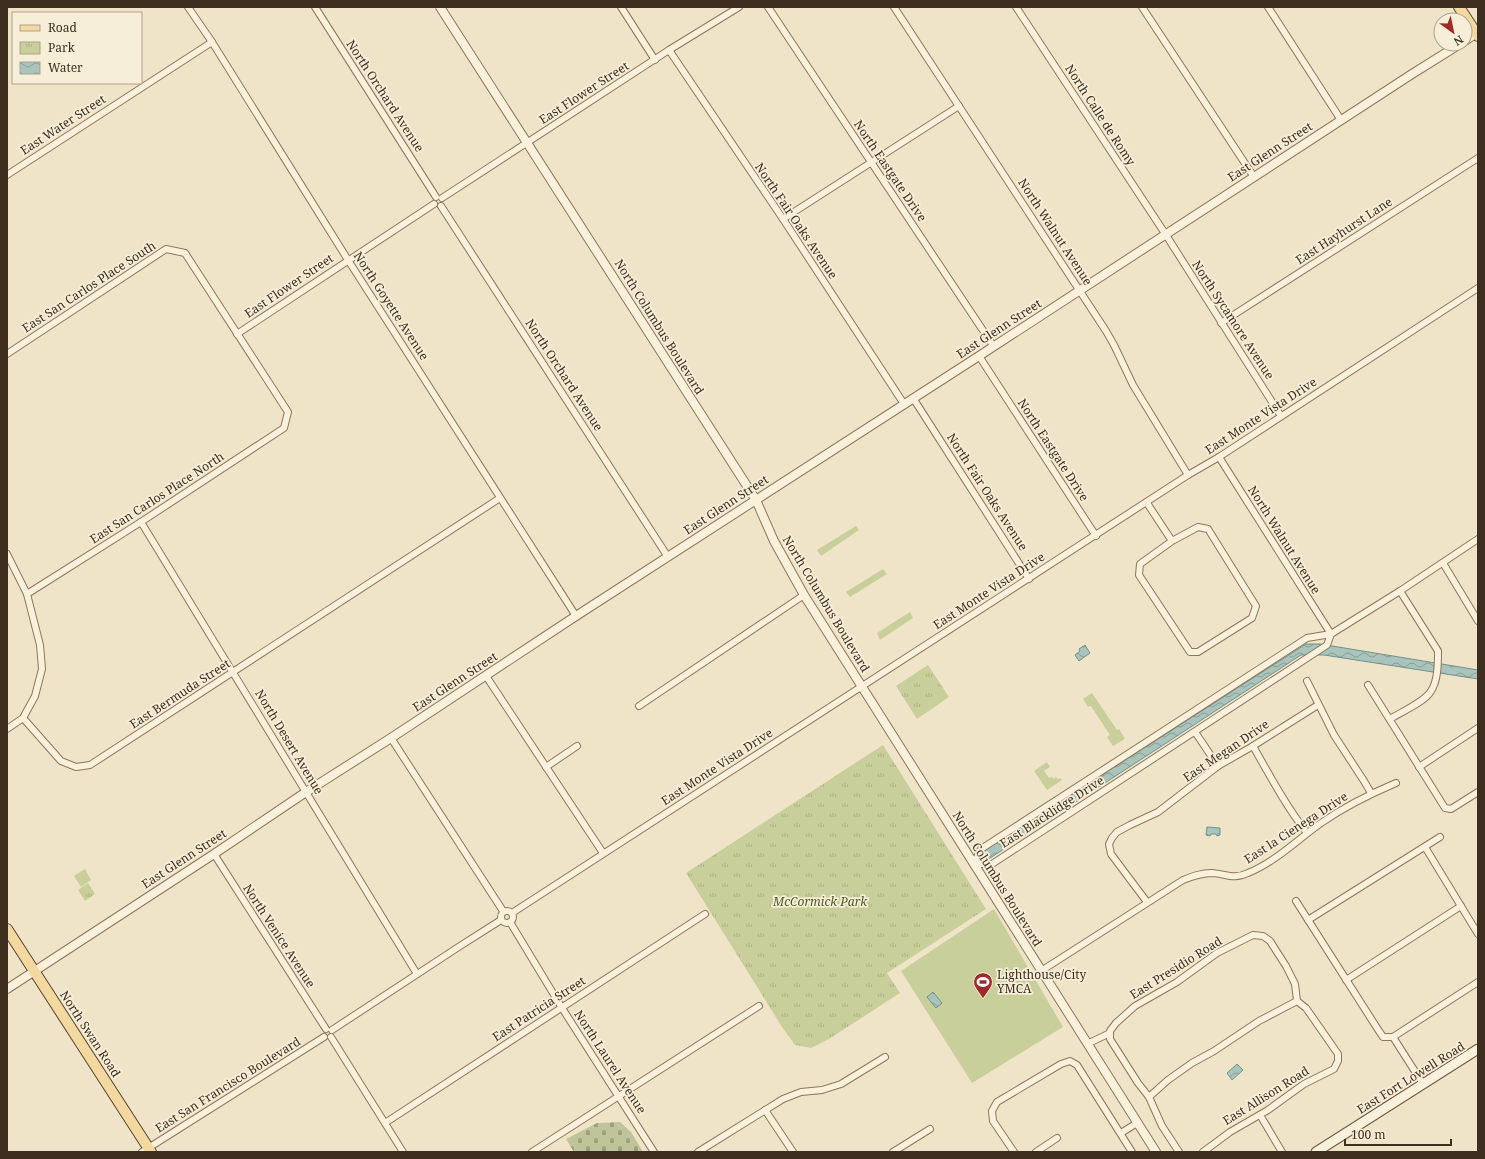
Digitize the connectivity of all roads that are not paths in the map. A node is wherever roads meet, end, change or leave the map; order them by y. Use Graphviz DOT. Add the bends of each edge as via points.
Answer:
graph roads {
  1 [pos="188,7"];
  2 [pos="315,7"];
  3 [pos="440,7"];
  4 [pos="621,7"];
  5 [pos="739,7"];
  6 [pos="768,7"];
  7 [pos="894,7"];
  8 [pos="1016,7"];
  9 [pos="1142,7"];
  10 [pos="1268,7"];
  11 [pos="1459,7"];
  12 [pos="1478,34"];
  13 [pos="212,42"];
  14 [pos="669,50"];
  15 [pos="1447,52"];
  16 [pos="655,60"];
  17 [pos="959,106"];
  18 [pos="1341,120"];
  19 [pos="527,143"];
  20 [pos="1478,158"];
  21 [pos="870,161"];
  22 [pos="7,175"];
  23 [pos="1254,177"];
  24 [pos="439,198"];
  25 [pos="434,204"];
  26 [pos="441,206"];
  27 [pos="783,219"];
  28 [pos="1166,235"];
  29 [pos="348,260"];
  30 [pos="1478,288"];
  31 [pos="1081,290"];
  32 [pos="1221,323"];
  33 [pos="237,334"];
  34 [pos="994,347"];
  35 [pos="7,354"];
  36 [pos="979,356"];
  37 [pos="913,398"];
  38 [pos="904,404"];
  39 [pos="1281,416"];
  40 [pos="1219,457"];
  41 [pos="1188,475"];
  42 [pos="500,498"];
  43 [pos="756,500"];
  44 [pos="1147,503"];
  45 [pos="141,522"];
  46 [pos="1096,536"];
  47 [pos="1478,539"];
  48 [pos="1172,541"];
  49 [pos="7,554"];
  50 [pos="668,557"];
  51 [pos="1443,563"];
  52 [pos="1029,579"];
  53 [pos="1400,591"];
  54 [pos="27,594"];
  55 [pos="804,596"];
  56 [pos="576,616"];
  57 [pos="1478,621"];
  58 [pos="1331,634"];
  59 [pos="234,673"];
  60 [pos="486,676"];
  61 [pos="1307,681"];
  62 [pos="1368,685"];
  63 [pos="862,686"];
  64 [pos="1318,705"];
  65 [pos="638,706"];
  66 [pos="23,718"];
  67 [pos="1390,719"];
  68 [pos="1478,728"];
  69 [pos="7,729"];
  70 [pos="1195,732"];
  71 [pos="391,738"];
  72 [pos="578,746"];
  73 [pos="1253,746"];
  74 [pos="1218,766"];
  75 [pos="546,767"];
  76 [pos="1419,767"];
  77 [pos="1396,783"];
  78 [pos="306,792"];
  79 [pos="1478,792"];
  80 [pos="1371,793"];
  81 [pos="1307,833"];
  82 [pos="1440,837"];
  83 [pos="1425,847"];
  84 [pos="603,853"];
  85 [pos="214,854"];
  86 [pos="974,864"];
  87 [pos="1296,901"];
  88 [pos="1147,902"];
  89 [pos="1461,906"];
  90 [pos="504,911"];
  91 [pos="512,913"];
  92 [pos="705,914"];
  93 [pos="502,920"];
  94 [pos="1308,920"];
  95 [pos="510,922"];
  96 [pos="7,929"];
  97 [pos="1478,934"];
  98 [pos="34,971"];
  99 [pos="1041,971"];
  100 [pos="417,974"];
  101 [pos="1346,980"];
  102 [pos="1478,982"];
  103 [pos="7,989"];
  104 [pos="1298,1001"];
  105 [pos="759,1006"];
  106 [pos="562,1008"];
  107 [pos="329,1029"];
  108 [pos="1110,1033"];
  109 [pos="328,1037"];
  110 [pos="1393,1037"];
  111 [pos="1087,1044"];
  112 [pos="1478,1049"];
  113 [pos="885,1057"];
  114 [pos="1423,1084"];
  115 [pos="619,1096"];
  116 [pos="1149,1097"];
  117 [pos="765,1110"];
  118 [pos="1260,1115"];
  119 [pos="385,1123"];
  120 [pos="1137,1123"];
  121 [pos="930,1129"];
  122 [pos="1121,1133"];
  123 [pos="1057,1138"];
  124 [pos="147,1151"];
  125 [pos="403,1152"];
  126 [pos="532,1152"];
  127 [pos="654,1152"];
  128 [pos="698,1152"];
  129 [pos="793,1152"];
  130 [pos="893,1152"];
  131 [pos="1014,1152"];
  132 [pos="1036,1152"];
  133 [pos="1132,1152"];
  134 [pos="1156,1152"];
  135 [pos="1179,1152"];
  136 [pos="1203,1152"];
  137 [pos="1282,1152"];
  138 [pos="1316,1152"];
  1 -- 13 [label="street, North Goyette Avenue"];
  2 -- 24 [label="street, North Orchard Avenue"];
  3 -- 19 [label="street, North Columbus Boulevard"];
  4 -- 16 [label="street"];
  5 -- 14 [label="street, East Flower Street"];
  6 -- 21 [label="street, North Eastgate Drive"];
  7 -- 17 [label="street, North Walnut Avenue"];
  8 -- 28 [label="street, North Calle de Romy"];
  9 -- 23 [label="street"];
  10 -- 18 [label="street"];
  11 -- 12 [label="main road"];
  13 -- 22 [label="street, East Water Street"];
  13 -- 29 [label="street, North Goyette Avenue"];
  14 -- 16 [label="street, East Flower Street"];
  14 -- 27 [label="street, North Fair Oaks Avenue"];
  15 -- 18 [label="street, East Glenn Street"];
  16 -- 19 [label="street, East Flower Street"];
  17 -- 21 [label="street"];
  17 -- 31 [label="street, North Walnut Avenue"];
  18 -- 23 [label="street, East Glenn Street"];
  19 -- 24 [label="street, East Flower Street"];
  19 -- 43 [label="street, North Columbus Boulevard"];
  20 -- 32 [label="street, East Hayhurst Lane"];
  21 -- 27 [label="street"];
  21 -- 34 [label="street, North Eastgate Drive"];
  23 -- 28 [label="street, East Glenn Street"];
  24 -- 25 [label="street" via="433,201"];
  24 -- 26 [label="street" via="443,203"];
  25 -- 26 [label="street" via="436,207"];
  25 -- 29 [label="street, East Flower Street"];
  26 -- 50 [label="street, North Orchard Avenue"];
  27 -- 38 [label="street, North Fair Oaks Avenue"];
  28 -- 31 [label="street, East Glenn Street"];
  28 -- 32 [label="street, North Sycamore Avenue"];
  29 -- 33 [label="street, East Flower Street"];
  29 -- 42 [label="street, North Goyette Avenue"];
  30 -- 39 [label="street, East Monte Vista Drive"];
  31 -- 34 [label="street, East Glenn Street"];
  31 -- 41 [label="street, North Walnut Avenue" via="1114,345 1133,385"];
  32 -- 39 [label="street, North Sycamore Avenue"];
  33 -- 35 [label="street, East San Carlos Place South" via="185,253 166,249"];
  33 -- 45 [label="street, East San Carlos Place North" via="288,412 284,428"];
  34 -- 36 [label="street, East Glenn Street"];
  36 -- 37 [label="street, East Glenn Street"];
  36 -- 46 [label="street, North Eastgate Drive"];
  37 -- 38 [label="street, East Glenn Street"];
  37 -- 52 [label="street, North Fair Oaks Avenue"];
  38 -- 43 [label="street, East Glenn Street"];
  39 -- 40 [label="street, East Monte Vista Drive"];
  40 -- 41 [label="street, East Monte Vista Drive"];
  40 -- 58 [label="street, North Walnut Avenue"];
  41 -- 44 [label="street, East Monte Vista Drive"];
  42 -- 56 [label="street, North Goyette Avenue"];
  42 -- 59 [label="street, East Bermuda Street"];
  43 -- 50 [label="street, East Glenn Street"];
  43 -- 55 [label="street, North Columbus Boulevard" via="774,541"];
  44 -- 46 [label="street, East Monte Vista Drive"];
  44 -- 48 [label="street"];
  45 -- 54 [label="street, East San Carlos Place North"];
  45 -- 59 [label="street, North Desert Avenue"];
  46 -- 52 [label="street, East Monte Vista Drive"];
  47 -- 51 [label="street, East Blacklidge Drive"];
  48 -- 48 [label="street" via="1198,527 1208,529 1256,606 1252,618 1198,652 1190,652 1139,575 1140,564"];
  49 -- 54 [label="street"];
  50 -- 56 [label="street, East Glenn Street"];
  51 -- 53 [label="street, East Blacklidge Drive"];
  51 -- 57 [label="street"];
  52 -- 63 [label="street, East Monte Vista Drive"];
  53 -- 58 [label="street, East Blacklidge Drive"];
  53 -- 67 [label="street" via="1438,651 1438,659 1432,691 1424,699"];
  54 -- 66 [label="street" via="40,644 42,669 36,696"];
  55 -- 63 [label="street, North Columbus Boulevard"];
  55 -- 65 [label="street"];
  56 -- 60 [label="street, East Glenn Street"];
  58 -- 70 [label="street, East Blacklidge Drive" via="1327,645"];
  58 -- 86 [label="street, East Blacklidge Drive" via="1307,638 981,849"];
  59 -- 66 [label="street, East Bermuda Street" via="90,765 76,767 61,761"];
  59 -- 78 [label="street, North Desert Avenue"];
  60 -- 71 [label="street, East Glenn Street"];
  60 -- 75 [label="street"];
  61 -- 64 [label="street"];
  62 -- 67 [label="street"];
  63 -- 84 [label="street, East Monte Vista Drive"];
  63 -- 86 [label="street, North Columbus Boulevard"];
  64 -- 73 [label="street, East Megan Drive"];
  64 -- 80 [label="street"];
  66 -- 69 [label="street"];
  67 -- 76 [label="street"];
  68 -- 76 [label="street"];
  70 -- 74 [label="street"];
  70 -- 86 [label="street, East Blacklidge Drive" via="992,864"];
  71 -- 78 [label="street, East Glenn Street"];
  71 -- 90 [label="street"];
  72 -- 75 [label="street"];
  73 -- 74 [label="street, East Megan Drive"];
  73 -- 81 [label="street" via="1272,782"];
  74 -- 88 [label="street, East Megan Drive" via="1158,812 1117,832 1112,838 1109,844 1111,854"];
  75 -- 84 [label="street"];
  76 -- 79 [label="street" via="1445,808 1450,809"];
  77 -- 80 [label="street, East la Cienega Drive"];
  78 -- 85 [label="street, East Glenn Street"];
  78 -- 100 [label="street, North Desert Avenue"];
  80 -- 81 [label="street, East la Cienega Drive"];
  81 -- 88 [label="street, East la Cienega Drive" via="1250,873 1238,877 1213,873 1197,874"];
  82 -- 83 [label="street"];
  83 -- 89 [label="street"];
  83 -- 94 [label="street"];
  84 -- 91 [label="street, East Monte Vista Drive"];
  85 -- 98 [label="street, East Glenn Street"];
  85 -- 107 [label="street, North Venice Avenue"];
  86 -- 99 [label="street, North Columbus Boulevard"];
  87 -- 94 [label="street"];
  88 -- 99 [label="street, East la Cienega Drive"];
  89 -- 97 [label="street"];
  89 -- 101 [label="street"];
  90 -- 91 [label="street" via="509,910"];
  90 -- 93 [label="street" via="500,916"];
  91 -- 95 [label="street" via="513,919"];
  92 -- 106 [label="street, East Patricia Street"];
  93 -- 95 [label="street"];
  93 -- 100 [label="street"];
  94 -- 101 [label="street"];
  95 -- 106 [label="street, North Laurel Avenue"];
  96 -- 98 [label="main road, North Swan Road"];
  98 -- 103 [label="street, East Glenn Street"];
  98 -- 124 [label="main road, North Swan Road"];
  99 -- 111 [label="street, North Columbus Boulevard"];
  100 -- 107 [label="street"];
  101 -- 110 [label="street" via="1384,1037"];
  102 -- 110 [label="street"];
  104 -- 108 [label="street, East Presidio Road" via="1295,984 1270,941 1263,936 1253,935 1217,953 1177,982 1135,1006 1116,1023"];
  104 -- 116 [label="street" via="1259,1021 1192,1063"];
  104 -- 118 [label="street, East Allison Road" via="1306,1008 1338,1054 1337,1066 1304,1084"];
  105 -- 115 [label="street"];
  106 -- 115 [label="street, North Laurel Avenue"];
  106 -- 119 [label="street, East Patricia Street"];
  107 -- 109 [label="street" via="323,1032"];
  108 -- 111 [label="street"];
  108 -- 116 [label="street" via="1110,1039"];
  109 -- 119 [label="street"];
  109 -- 124 [label="street, East San Francisco Boulevard"];
  110 -- 114 [label="street"];
  111 -- 120 [label="street, North Columbus Boulevard"];
  112 -- 114 [label="main road, East Fort Lowell Road"];
  113 -- 117 [label="street" via="841,1084 792,1095"];
  114 -- 138 [label="main road, East Fort Lowell Road"];
  115 -- 126 [label="street"];
  115 -- 127 [label="street, North Laurel Avenue"];
  116 -- 135 [label="street" via="1162,1126"];
  117 -- 128 [label="street"];
  117 -- 129 [label="street"];
  118 -- 136 [label="street, East Allison Road" via="1230,1132"];
  118 -- 137 [label="street"];
  119 -- 125 [label="street"];
  120 -- 122 [label="street"];
  120 -- 134 [label="street, North Columbus Boulevard"];
  121 -- 130 [label="street"];
  122 -- 131 [label="street" via="1077,1065 1070,1061 997,1102 992,1111 994,1121"];
  122 -- 133 [label="street"];
  123 -- 132 [label="street"];
}
